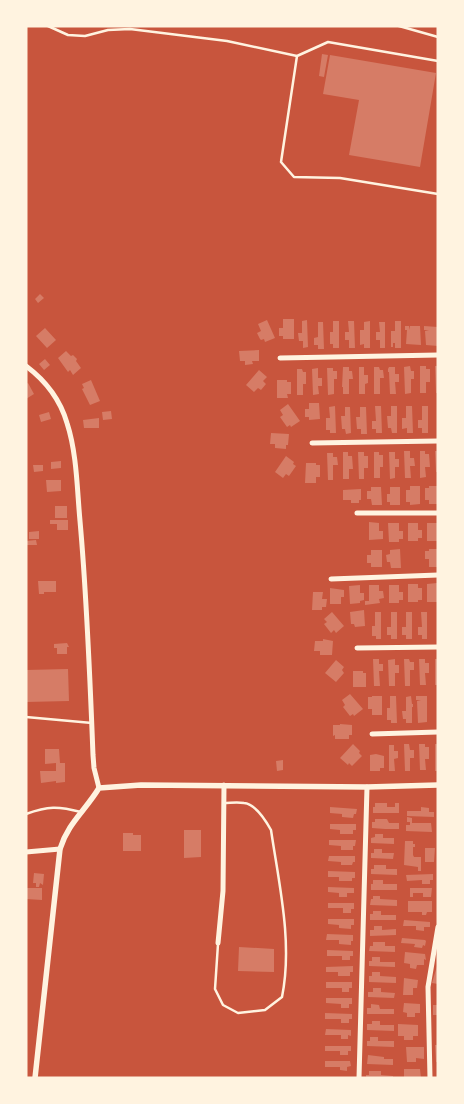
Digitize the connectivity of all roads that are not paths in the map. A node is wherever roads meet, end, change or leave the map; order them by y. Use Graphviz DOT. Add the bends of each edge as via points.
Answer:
graph roads {
  1 [pos="48,26"];
  2 [pos="399,26"];
  3 [pos="438,36"];
  4 [pos="297,56"];
  5 [pos="438,61"];
  6 [pos="438,194"];
  7 [pos="438,355"];
  8 [pos="280,358"];
  9 [pos="26,366"];
  10 [pos="438,441"];
  11 [pos="312,443"];
  12 [pos="357,513"];
  13 [pos="438,513"];
  14 [pos="438,575"];
  15 [pos="331,578"];
  16 [pos="357,648"];
  17 [pos="438,648"];
  18 [pos="26,717"];
  19 [pos="92,723"];
  20 [pos="438,732"];
  21 [pos="372,734"];
  22 [pos="224,785"];
  23 [pos="438,785"];
  24 [pos="366,787"];
  25 [pos="99,788"];
  26 [pos="224,803"];
  27 [pos="81,812"];
  28 [pos="26,814"];
  29 [pos="60,849"];
  30 [pos="26,852"];
  31 [pos="438,927"];
  32 [pos="218,942"];
  33 [pos="35,1078"];
  34 [pos="358,1078"];
  35 [pos="430,1078"];
  1 -- 4 [label="lane" via="68,35 85,36 130,29 227,41"];
  2 -- 3 [label="lane"];
  4 -- 5 [label="lane" via="328,42"];
  4 -- 6 [label="lane" via="281,162 294,177 340,178"];
  7 -- 8 [label="street"];
  9 -- 19 [label="street" via="55,396 72,441"];
  10 -- 11 [label="street"];
  12 -- 13 [label="street"];
  14 -- 15 [label="street"];
  16 -- 17 [label="street"];
  18 -- 19 [label="lane"];
  19 -- 25 [label="street" via="94,768"];
  20 -- 21 [label="street"];
  22 -- 24 [label="street"];
  22 -- 25 [label="street"];
  22 -- 26 [label="street"];
  23 -- 24 [label="street"];
  24 -- 34 [label="street"];
  25 -- 27 [label="street"];
  26 -- 32 [label="street" via="223,891"];
  26 -- 32 [label="lane" via="251,805 271,830 284,926 286,978 282,996 265,1010 238,1013 223,1005 214,989"];
  27 -- 28 [label="lane" via="52,807"];
  27 -- 29 [label="street" via="66,831"];
  29 -- 30 [label="street"];
  29 -- 33 [label="street"];
  31 -- 35 [label="street" via="428,988"];
}
